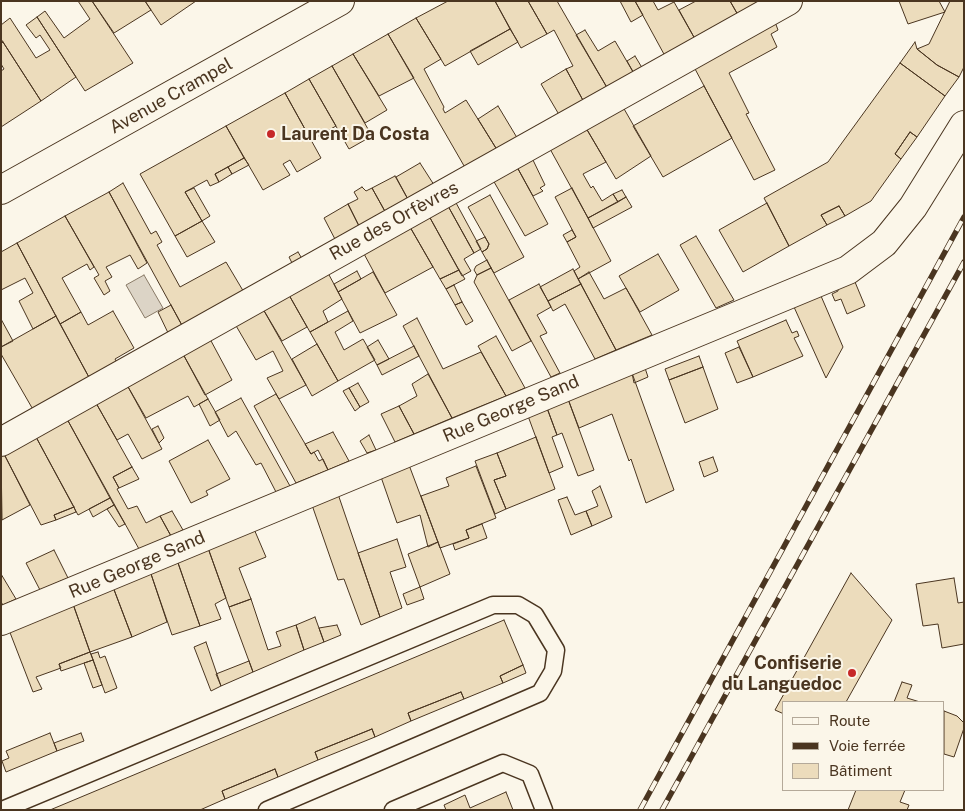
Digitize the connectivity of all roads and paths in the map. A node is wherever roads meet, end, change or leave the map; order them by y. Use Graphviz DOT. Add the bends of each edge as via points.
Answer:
graph roads {
  1 [pos="340,1"];
  2 [pos="788,1"];
  3 [pos="964,125"];
  4 [pos="1,190"];
  5 [pos="1,442"];
  6 [pos="1,621"];
  7 [pos="2,810"];
  8 [pos="267,810"];
  9 [pos="393,810"];
  10 [pos="544,810"];
  1 -- 4 [label="street, Avenue Crampel"];
  2 -- 5 [label="street, Rue des Orfèvres"];
  3 -- 6 [label="street, Rue George Sand" via="913,207 890,236 848,270"];
  7 -- 8 [label="lane" via="493,605 518,605 535,615 556,650 553,671 540,693"];
  9 -- 10 [label="lane" via="503,763 530,774"];
}
